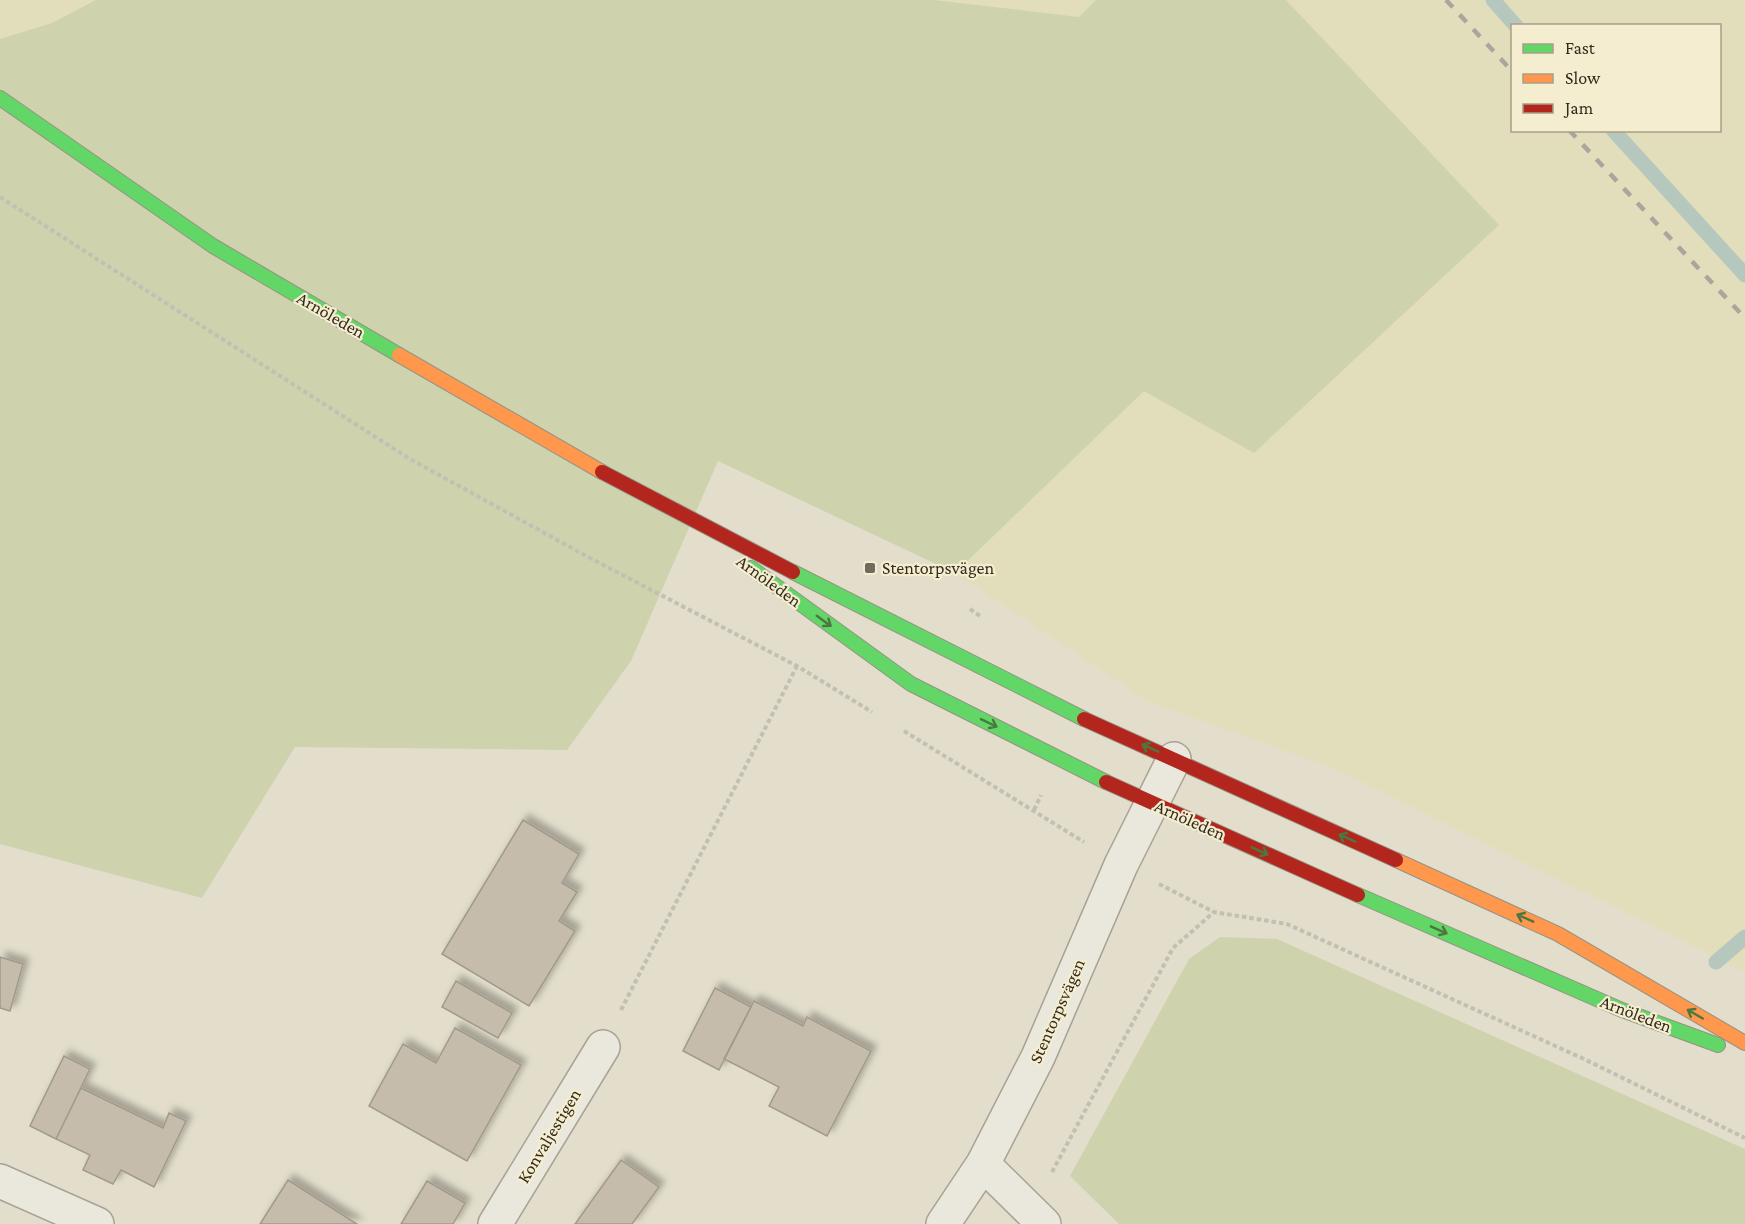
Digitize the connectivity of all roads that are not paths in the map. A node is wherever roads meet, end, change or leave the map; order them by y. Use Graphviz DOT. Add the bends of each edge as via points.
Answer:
graph roads {
  1 [pos="0,98"];
  2 [pos="675,512"];
  3 [pos="1174,759"];
  4 [pos="1152,804"];
  5 [pos="1745,1043"];
  6 [pos="603,1047"];
  7 [pos="1745,1055"];
  8 [pos="983,1164"];
  9 [pos="0,1181"];
  10 [pos="1037,1217"];
  11 [pos="98,1224"];
  12 [pos="495,1224"];
  13 [pos="943,1224"];
  1 -- 2 [label="main road, Arnöleden" via="213,246"];
  3 -- 2 [label="main road, Arnöleden, one-way" via="1080,717"];
  2 -- 4 [label="main road, Arnöleden, one-way" via="911,684"];
  3 -- 4 [label="street, Stentorpsvägen"];
  5 -- 3 [label="main road, Arnöleden, one-way" via="1558,934"];
  4 -- 7 [label="main road, Arnöleden, one-way" via="1622,1010"];
  4 -- 8 [label="street, Stentorpsvägen" via="1121,865 1038,1057"];
  6 -- 12 [label="street, Konvaljestigen"];
  8 -- 10 [label="street"];
  8 -- 13 [label="street, Stentorpsvägen"];
  9 -- 11 [label="street"];
}
